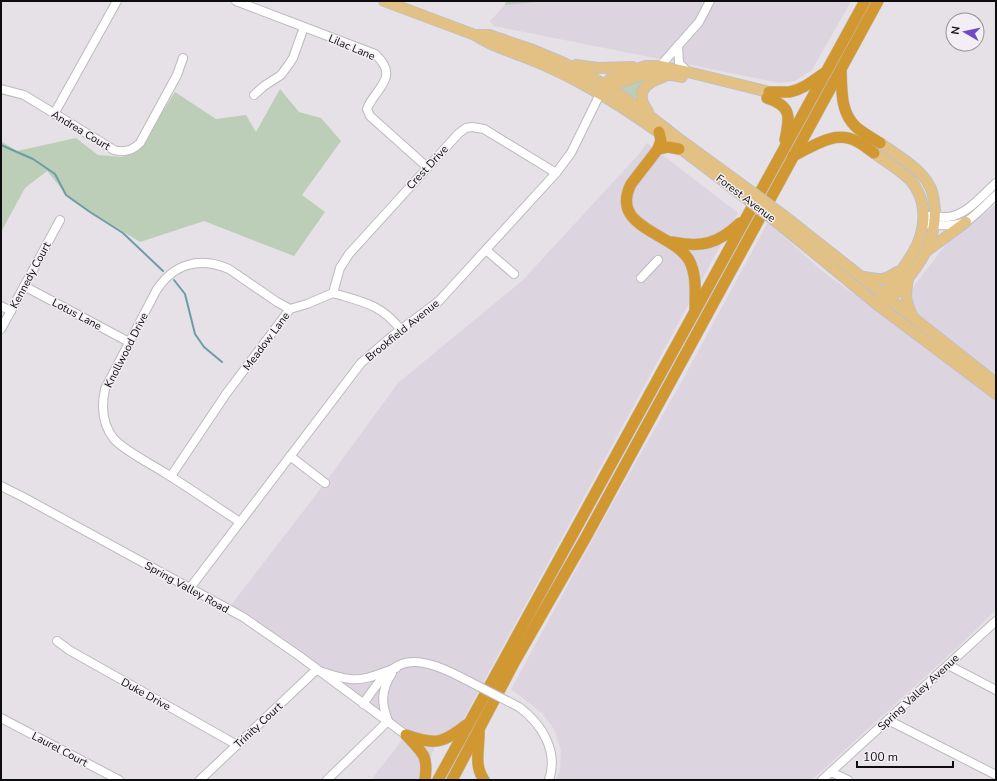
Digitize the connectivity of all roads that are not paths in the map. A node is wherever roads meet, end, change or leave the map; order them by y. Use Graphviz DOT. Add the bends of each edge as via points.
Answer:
graph roads {
  1 [pos="117,1"];
  2 [pos="236,1"];
  3 [pos="384,1"];
  4 [pos="710,1"];
  5 [pos="865,1"];
  6 [pos="878,1"];
  7 [pos="304,27"];
  8 [pos="475,35"];
  9 [pos="678,46"];
  10 [pos="183,58"];
  11 [pos="564,63"];
  12 [pos="645,66"];
  13 [pos="841,70"];
  14 [pos="662,71"];
  15 [pos="688,72"];
  16 [pos="827,72"];
  17 [pos="606,85"];
  18 [pos="1,89"];
  19 [pos="600,94"];
  20 [pos="254,95"];
  21 [pos="768,95"];
  22 [pos="54,114"];
  23 [pos="650,116"];
  24 [pos="659,132"];
  25 [pos="877,148"];
  26 [pos="658,149"];
  27 [pos="679,149"];
  28 [pos="781,155"];
  29 [pos="794,156"];
  30 [pos="427,167"];
  31 [pos="556,173"];
  32 [pos="996,183"];
  33 [pos="749,195"];
  34 [pos="996,195"];
  35 [pos="746,217"];
  36 [pos="60,220"];
  37 [pos="781,220"];
  38 [pos="924,220"];
  39 [pos="935,220"];
  40 [pos="966,222"];
  41 [pos="669,241"];
  42 [pos="486,250"];
  43 [pos="925,253"];
  44 [pos="658,260"];
  45 [pos="902,269"];
  46 [pos="514,274"];
  47 [pos="861,276"];
  48 [pos="909,277"];
  49 [pos="641,278"];
  50 [pos="24,286"];
  51 [pos="333,293"];
  52 [pos="887,297"];
  53 [pos="1,306"];
  54 [pos="879,306"];
  55 [pos="290,309"];
  56 [pos="11,311"];
  57 [pos="695,311"];
  58 [pos="915,321"];
  59 [pos="1,329"];
  60 [pos="401,330"];
  61 [pos="129,342"];
  62 [pos="996,383"];
  63 [pos="996,394"];
  64 [pos="290,456"];
  65 [pos="171,476"];
  66 [pos="325,482"];
  67 [pos="1,486"];
  68 [pos="240,522"];
  69 [pos="190,588"];
  70 [pos="996,621"];
  71 [pos="57,641"];
  72 [pos="948,665"];
  73 [pos="396,668"];
  74 [pos="316,670"];
  75 [pos="996,690"];
  76 [pos="363,704"];
  77 [pos="1,718"];
  78 [pos="888,720"];
  79 [pos="388,721"];
  80 [pos="474,725"];
  81 [pos="406,735"];
  82 [pos="237,745"];
  83 [pos="831,772"];
  84 [pos="996,775"];
  85 [pos="119,780"];
  86 [pos="200,780"];
  87 [pos="327,780"];
  88 [pos="425,780"];
  89 [pos="438,780"];
  90 [pos="452,780"];
  91 [pos="484,780"];
  92 [pos="549,780"];
  93 [pos="822,780"];
  94 [pos="848,780"];
  1 -- 22 [label="street"];
  2 -- 7 [label="street, Lilac Lane"];
  3 -- 8 [label="main road, Forest Avenue"];
  4 -- 9 [label="street" via="700,22"];
  5 -- 16 [label="highway"];
  6 -- 13 [label="highway"];
  7 -- 20 [label="street" via="293,58 281,75"];
  7 -- 30 [label="street, Lilac Lane" via="375,54 382,60 386,75 367,109 370,116"];
  8 -- 11 [label="main road, Forest Avenue" via="489,35"];
  8 -- 19 [label="main road, Forest Avenue" via="487,43 558,72"];
  9 -- 14 [label="street"];
  9 -- 15 [label="street" via="679,63"];
  10 -- 22 [label="street, Andrea Court" via="177,75 140,143 131,150 114,150"];
  11 -- 12 [label="main road" via="598,68"];
  11 -- 17 [label="main road, Forest Avenue"];
  12 -- 14 [label="main road"];
  12 -- 17 [label="main road" via="610,79"];
  13 -- 25 [label="highway" via="843,102 850,119"];
  13 -- 29 [label="highway"];
  14 -- 15 [label="main road"];
  14 -- 17 [label="main road" via="642,75 618,85"];
  14 -- 21 [label="main road"];
  14 -- 23 [label="main road" via="644,90 642,101"];
  15 -- 21 [label="main road"];
  16 -- 21 [label="highway" via="796,90"];
  16 -- 28 [label="highway"];
  17 -- 19 [label="main road"];
  17 -- 23 [label="main road, Forest Avenue"];
  18 -- 22 [label="street, Andrea Court" via="24,95"];
  19 -- 24 [label="main road, Forest Avenue"];
  19 -- 31 [label="street, Brookfield Avenue" via="571,153"];
  21 -- 28 [label="highway" via="784,107 788,118"];
  23 -- 33 [label="main road, Forest Avenue"];
  24 -- 26 [label="highway" via="661,140"];
  24 -- 27 [label="main road, Forest Avenue"];
  25 -- 29 [label="highway" via="838,137 822,140"];
  25 -- 38 [label="main road" via="916,187"];
  25 -- 39 [label="main road" via="919,172 930,186"];
  26 -- 27 [label="highway"];
  26 -- 41 [label="highway" via="631,184 627,207 636,222"];
  27 -- 33 [label="main road, Forest Avenue"];
  28 -- 35 [label="highway"];
  29 -- 80 [label="highway" via="589,531"];
  30 -- 31 [label="street, Crest Drive" via="459,133 466,128 478,127"];
  30 -- 51 [label="street, Crest Drive" via="349,254 340,268"];
  31 -- 42 [label="street, Brookfield Avenue"];
  32 -- 39 [label="street" via="968,208 955,215"];
  33 -- 37 [label="main road, Forest Avenue, bridge"];
  34 -- 40 [label="street"];
  35 -- 41 [label="highway" via="716,241 693,245"];
  35 -- 57 [label="highway"];
  36 -- 50 [label="street, Kennedy Court"];
  37 -- 47 [label="main road, Forest Avenue"];
  37 -- 54 [label="main road, Forest Avenue"];
  38 -- 39 [label="street"];
  38 -- 45 [label="main road" via="915,250"];
  39 -- 40 [label="street" via="956,224"];
  39 -- 43 [label="main road" via="930,244"];
  40 -- 43 [label="main road"];
  41 -- 57 [label="highway" via="689,260 693,270 696,289"];
  42 -- 46 [label="street"];
  42 -- 60 [label="street, Brookfield Avenue" via="439,301"];
  43 -- 48 [label="main road"];
  44 -- 49 [label="street"];
  45 -- 47 [label="main road" via="887,279 878,280"];
  45 -- 52 [label="main road"];
  47 -- 52 [label="main road, Forest Avenue"];
  48 -- 52 [label="main road"];
  48 -- 58 [label="main road" via="905,297"];
  50 -- 56 [label="street, Kennedy Court"];
  50 -- 61 [label="street, Lotus Lane"];
  51 -- 55 [label="street, Meadow Lane"];
  51 -- 60 [label="street" via="370,304 392,319"];
  52 -- 54 [label="main road"];
  52 -- 58 [label="main road, Forest Avenue"];
  53 -- 56 [label="street"];
  54 -- 63 [label="main road, Forest Avenue"];
  55 -- 61 [label="street, Knollwood Drive" via="229,269 210,263 190,264 173,272 160,284"];
  55 -- 65 [label="street, Meadow Lane" via="226,394"];
  56 -- 59 [label="street, Kennedy Court"];
  57 -- 80 [label="highway"];
  58 -- 62 [label="main road, Forest Avenue"];
  60 -- 64 [label="street, Brookfield Avenue" via="361,363"];
  61 -- 65 [label="street, Knollwood Drive" via="105,389 102,407 105,423 121,445"];
  64 -- 66 [label="street"];
  64 -- 68 [label="street, Brookfield Avenue"];
  65 -- 68 [label="street, Knollwood Drive"];
  67 -- 69 [label="street, Spring Valley Road"];
  68 -- 69 [label="street, Brookfield Avenue"];
  69 -- 74 [label="street, Spring Valley Road" via="250,622"];
  70 -- 72 [label="street, Spring Valley Avenue"];
  71 -- 82 [label="street, Duke Drive"];
  72 -- 75 [label="street"];
  72 -- 78 [label="street, Spring Valley Avenue"];
  73 -- 74 [label="street" via="356,680"];
  73 -- 76 [label="street" via="377,684"];
  73 -- 79 [label="street" via="383,694 383,705"];
  73 -- 92 [label="street, bridge" via="407,663 425,664 458,676 519,707 537,724 551,751"];
  74 -- 76 [label="street, Spring Valley Road"];
  74 -- 82 [label="street, Trinity Court"];
  76 -- 79 [label="street, Spring Valley Road"];
  77 -- 85 [label="street, Laurel Court"];
  78 -- 83 [label="street, Spring Valley Avenue"];
  78 -- 84 [label="street"];
  79 -- 81 [label="street, Spring Valley Road"];
  79 -- 87 [label="street"];
  80 -- 81 [label="highway" via="440,741 427,742"];
  80 -- 89 [label="highway"];
  80 -- 90 [label="highway"];
  80 -- 91 [label="highway" via="480,742 478,766"];
  81 -- 88 [label="highway" via="425,758"];
  82 -- 86 [label="street, Trinity Court"];
  83 -- 93 [label="street, Spring Valley Avenue"];
  83 -- 94 [label="street"];
}
